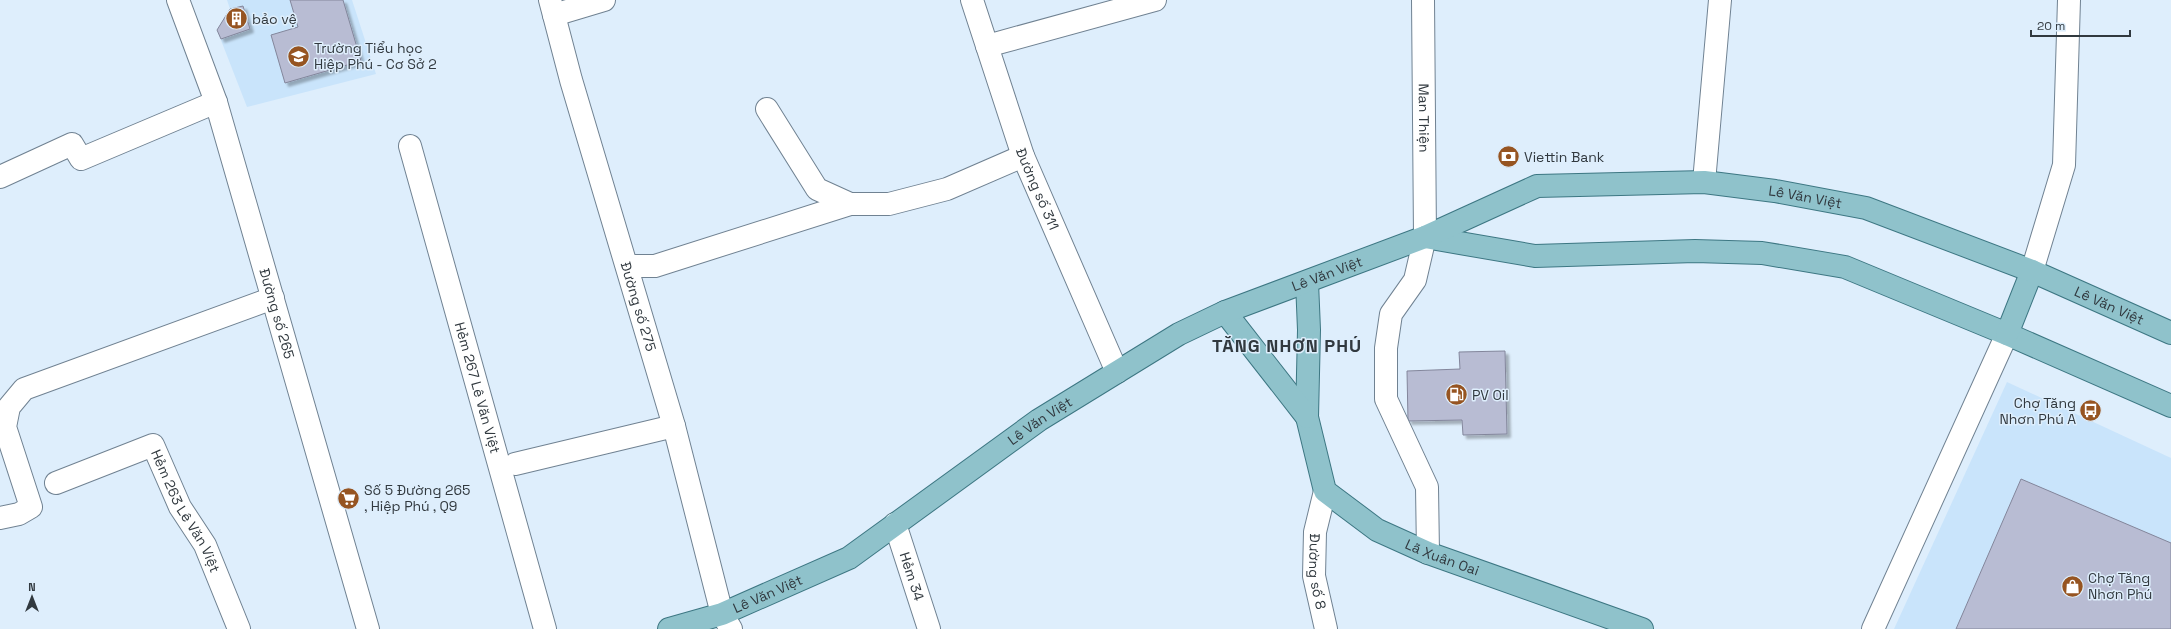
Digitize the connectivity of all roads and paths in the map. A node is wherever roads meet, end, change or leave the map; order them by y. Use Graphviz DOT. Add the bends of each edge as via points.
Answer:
graph roads {
  1 [pos="178,0"];
  2 [pos="604,0"];
  3 [pos="972,0"];
  4 [pos="1155,0"];
  5 [pos="1423,0"];
  6 [pos="1720,0"];
  7 [pos="2069,0"];
  8 [pos="552,8"];
  9 [pos="987,46"];
  10 [pos="216,102"];
  11 [pos="767,109"];
  12 [pos="410,146"];
  13 [pos="1023,156"];
  14 [pos="0,177"];
  15 [pos="1704,182"];
  16 [pos="850,204"];
  17 [pos="1425,237"];
  18 [pos="627,266"];
  19 [pos="2032,271"];
  20 [pos="1307,282"];
  21 [pos="273,298"];
  22 [pos="1225,312"];
  23 [pos="2007,334"];
  24 [pos="2171,334"];
  25 [pos="1118,372"];
  26 [pos="2171,406"];
  27 [pos="1307,417"];
  28 [pos="674,426"];
  29 [pos="2,428"];
  30 [pos="515,464"];
  31 [pos="56,483"];
  32 [pos="1325,491"];
  33 [pos="0,518"];
  34 [pos="895,524"];
  35 [pos="1428,553"];
  36 [pos="726,622"];
  37 [pos="239,629"];
  38 [pos="368,629"];
  39 [pos="545,629"];
  40 [pos="669,629"];
  41 [pos="929,629"];
  42 [pos="1326,629"];
  43 [pos="1642,629"];
  44 [pos="1873,629"];
  1 -- 10 [label="street, Đường số 265"];
  2 -- 8 [label="street"];
  3 -- 9 [label="street, Đường số 311"];
  4 -- 9 [label="street"];
  5 -- 17 [label="street, Man Thiện"];
  6 -- 15 [label="street"];
  7 -- 19 [label="street" via="2064,165"];
  8 -- 18 [label="street, Đường số 275"];
  9 -- 13 [label="street, Đường số 311"];
  10 -- 14 [label="street" via="81,159 72,144"];
  10 -- 21 [label="street, Đường số 265"];
  11 -- 16 [label="street" via="817,189"];
  12 -- 39 [label="street, Hẻm 267 Lê Văn Việt"];
  13 -- 16 [label="street" via="947,189 889,204"];
  13 -- 25 [label="street, Đường số 311"];
  15 -- 17 [label="main road, Lê Văn Việt" via="1537,186"];
  15 -- 19 [label="main road, Lê Văn Việt" via="1775,191 1866,208"];
  16 -- 18 [label="street" via="655,266"];
  17 -- 20 [label="main road, Lê Văn Việt"];
  17 -- 23 [label="main road" via="1536,256 1695,251 1762,253 1845,267"];
  17 -- 35 [label="street, Man Thiện" via="1415,280 1391,314 1386,355 1386,399 1426,487"];
  18 -- 28 [label="street, Đường số 275"];
  19 -- 23 [label="main road"];
  19 -- 24 [label="main road, Lê Văn Việt"];
  20 -- 22 [label="main road, Lê Văn Việt"];
  20 -- 27 [label="main road"];
  21 -- 29 [label="street" via="24,389 9,407"];
  21 -- 38 [label="street, Đường số 265"];
  22 -- 25 [label="main road, Lê Văn Việt" via="1179,334"];
  22 -- 27 [label="main road"];
  23 -- 26 [label="main road"];
  23 -- 44 [label="street"];
  25 -- 34 [label="main road, Lê Văn Việt" via="1039,420"];
  27 -- 32 [label="main road"];
  28 -- 30 [label="street"];
  28 -- 36 [label="street, Đường số 275"];
  29 -- 33 [label="street" via="31,507 19,514"];
  31 -- 37 [label="street, Hẻm 263 Lê Văn Việt" via="153,445 180,507 206,545"];
  32 -- 35 [label="main road, Lã Xuân Oai" via="1377,530"];
  32 -- 42 [label="street, Đường số 8" via="1315,532 1314,576"];
  34 -- 36 [label="main road, Lê Văn Việt" via="848,558"];
  34 -- 41 [label="street, Hẻm 34"];
  35 -- 43 [label="main road, Lã Xuân Oai"];
  36 -- 40 [label="main road, Lê Văn Việt"];
}
